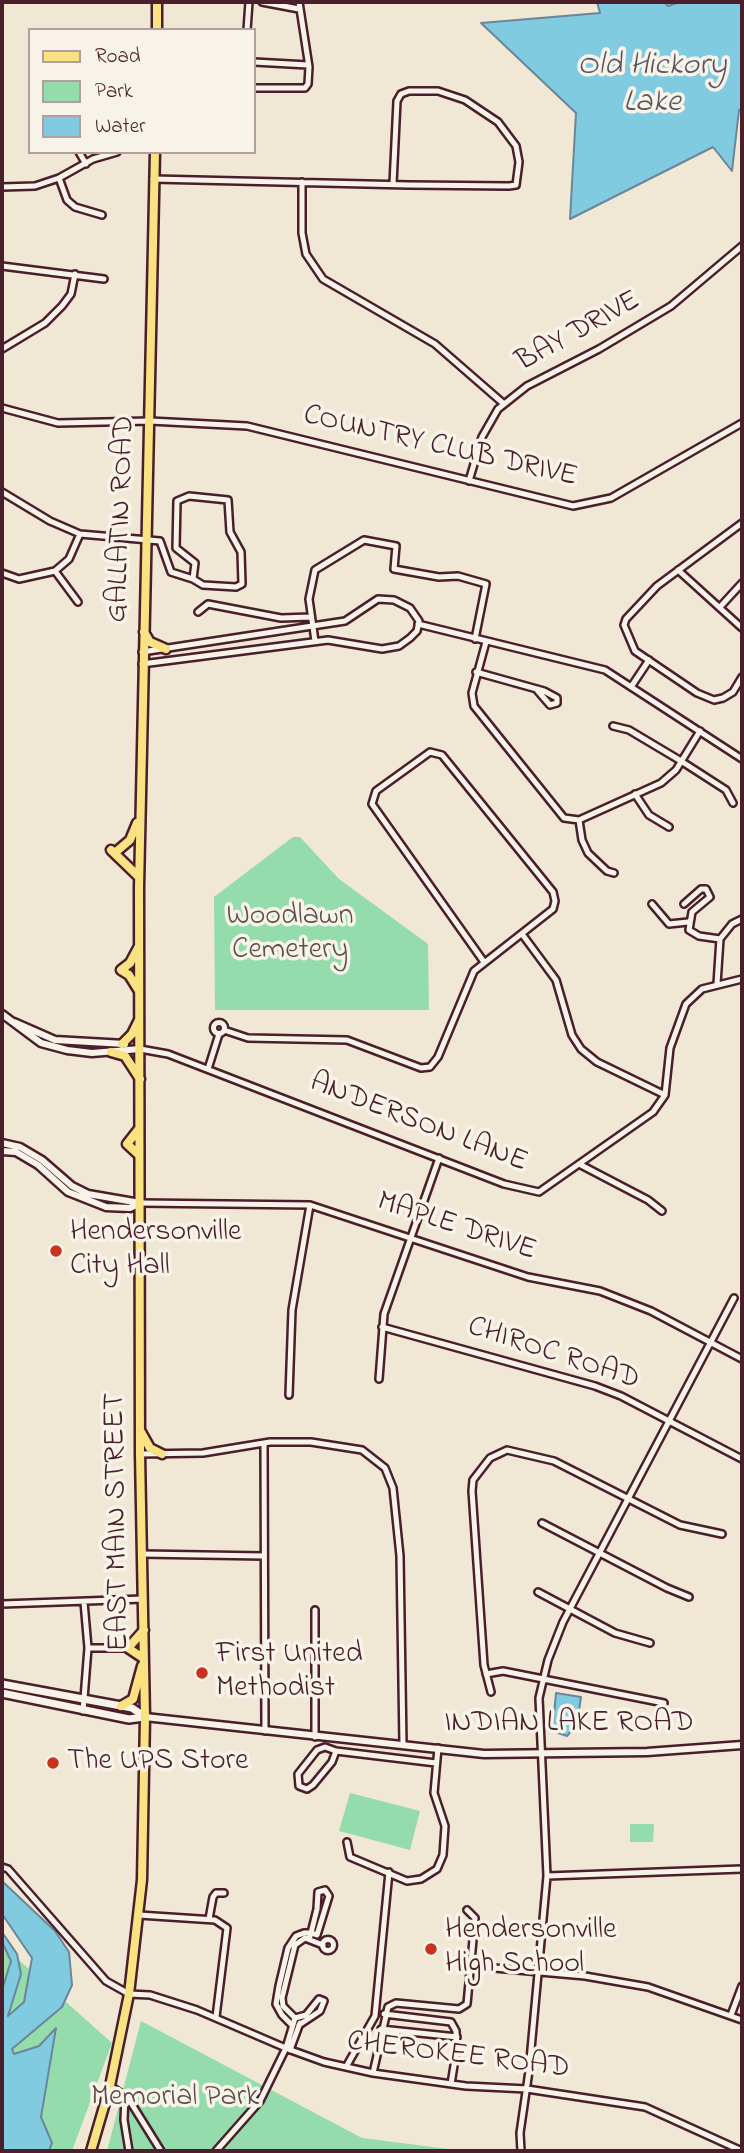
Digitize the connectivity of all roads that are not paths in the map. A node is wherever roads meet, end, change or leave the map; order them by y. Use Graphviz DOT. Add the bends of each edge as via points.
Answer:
graph roads {
  1 [pos="158,2"];
  2 [pos="249,2"];
  3 [pos="262,2"];
  4 [pos="299,2"];
  5 [pos="299,9"];
  6 [pos="157,28"];
  7 [pos="247,28"];
  8 [pos="256,62"];
  9 [pos="308,65"];
  10 [pos="256,88"];
  11 [pos="80,154"];
  12 [pos="112,154"];
  13 [pos="155,154"];
  14 [pos="86,164"];
  15 [pos="59,178"];
  16 [pos="153,179"];
  17 [pos="302,182"];
  18 [pos="393,184"];
  19 [pos="2,187"];
  20 [pos="102,215"];
  21 [pos="742,246"];
  22 [pos="2,266"];
  23 [pos="75,274"];
  24 [pos="104,279"];
  25 [pos="2,349"];
  26 [pos="504,404"];
  27 [pos="2,408"];
  28 [pos="149,421"];
  29 [pos="742,423"];
  30 [pos="469,481"];
  31 [pos="2,492"];
  32 [pos="742,523"];
  33 [pos="80,534"];
  34 [pos="146,538"];
  35 [pos="678,570"];
  36 [pos="55,571"];
  37 [pos="2,573"];
  38 [pos="193,579"];
  39 [pos="742,583"];
  40 [pos="78,602"];
  41 [pos="721,606"];
  42 [pos="198,612"];
  43 [pos="310,617"];
  44 [pos="418,624"];
  45 [pos="311,626"];
  46 [pos="742,628"];
  47 [pos="143,629"];
  48 [pos="475,639"];
  49 [pos="315,641"];
  50 [pos="486,642"];
  51 [pos="166,649"];
  52 [pos="142,652"];
  53 [pos="649,660"];
  54 [pos="142,664"];
  55 [pos="476,672"];
  56 [pos="742,677"];
  57 [pos="631,687"];
  58 [pos="537,690"];
  59 [pos="613,726"];
  60 [pos="700,731"];
  61 [pos="742,758"];
  62 [pos="681,761"];
  63 [pos="635,794"];
  64 [pos="733,803"];
  65 [pos="140,817"];
  66 [pos="579,820"];
  67 [pos="669,827"];
  68 [pos="614,873"];
  69 [pos="139,882"];
  70 [pos="652,904"];
  71 [pos="684,904"];
  72 [pos="742,919"];
  73 [pos="688,922"];
  74 [pos="522,934"];
  75 [pos="720,939"];
  76 [pos="139,945"];
  77 [pos="484,962"];
  78 [pos="742,979"];
  79 [pos="718,984"];
  80 [pos="139,991"];
  81 [pos="2,1014"];
  82 [pos="140,1017"];
  83 [pos="10,1020"];
  84 [pos="122,1044"];
  85 [pos="140,1049"];
  86 [pos="111,1052"];
  87 [pos="208,1069"];
  88 [pos="140,1079"];
  89 [pos="664,1095"];
  90 [pos="2,1143"];
  91 [pos="2,1151"];
  92 [pos="439,1158"];
  93 [pos="40,1162"];
  94 [pos="581,1165"];
  95 [pos="141,1203"];
  96 [pos="310,1205"];
  97 [pos="662,1211"];
  98 [pos="410,1238"];
  99 [pos="734,1298"];
  100 [pos="382,1327"];
  101 [pos="711,1343"];
  102 [pos="742,1360"];
  103 [pos="379,1379"];
  104 [pos="289,1395"];
  105 [pos="670,1420"];
  106 [pos="140,1430"];
  107 [pos="264,1443"];
  108 [pos="140,1454"];
  109 [pos="162,1454"];
  110 [pos="742,1459"];
  111 [pos="629,1497"];
  112 [pos="542,1523"];
  113 [pos="722,1534"];
  114 [pos="599,1554"];
  115 [pos="142,1555"];
  116 [pos="264,1556"];
  117 [pos="538,1592"];
  118 [pos="689,1597"];
  119 [pos="143,1599"];
  120 [pos="85,1602"];
  121 [pos="2,1604"];
  122 [pos="570,1609"];
  123 [pos="315,1610"];
  124 [pos="144,1630"];
  125 [pos="650,1643"];
  126 [pos="88,1648"];
  127 [pos="128,1648"];
  128 [pos="143,1661"];
  129 [pos="486,1674"];
  130 [pos="543,1678"];
  131 [pos="2,1684"];
  132 [pos="29,1689"];
  133 [pos="491,1692"];
  134 [pos="2,1693"];
  135 [pos="28,1698"];
  136 [pos="85,1700"];
  137 [pos="664,1703"];
  138 [pos="121,1706"];
  139 [pos="83,1711"];
  140 [pos="145,1717"];
  141 [pos="265,1731"];
  142 [pos="314,1737"];
  143 [pos="369,1742"];
  144 [pos="403,1745"];
  145 [pos="742,1745"];
  146 [pos="438,1748"];
  147 [pos="336,1751"];
  148 [pos="540,1752"];
  149 [pos="369,1755"];
  150 [pos="436,1763"];
  151 [pos="348,1842"];
  152 [pos="2,1867"];
  153 [pos="742,1869"];
  154 [pos="389,1872"];
  155 [pos="548,1876"];
  156 [pos="224,1893"];
  157 [pos="467,1910"];
  158 [pos="139,1915"];
  159 [pos="209,1919"];
  160 [pos="313,1937"];
  161 [pos="324,1942"];
  162 [pos="472,1966"];
  163 [pos="538,1972"];
  164 [pos="742,1986"];
  165 [pos="129,1994"];
  166 [pos="279,2001"];
  167 [pos="384,2014"];
  168 [pos="731,2015"];
  169 [pos="216,2017"];
  170 [pos="298,2018"];
  171 [pos="742,2020"];
  172 [pos="292,2025"];
  173 [pos="299,2025"];
  174 [pos="381,2029"];
  175 [pos="457,2037"];
  176 [pos="288,2049"];
  177 [pos="345,2067"];
  178 [pos="373,2073"];
  179 [pos="451,2084"];
  180 [pos="110,2086"];
  181 [pos="527,2089"];
  182 [pos="125,2096"];
  183 [pos="723,2143"];
  184 [pos="91,2151"];
  185 [pos="129,2151"];
  186 [pos="161,2151"];
  187 [pos="216,2151"];
  188 [pos="521,2151"];
  189 [pos="720,2151"];
  190 [pos="742,2151"];
  1 -- 6 [label="main road"];
  2 -- 7 [label="street"];
  3 -- 5 [label="street"];
  4 -- 5 [label="street"];
  5 -- 9 [label="street"];
  8 -- 9 [label="street"];
  9 -- 10 [label="street" via="305,88"];
  11 -- 14 [label="street"];
  12 -- 14 [label="street"];
  13 -- 16 [label="main road, GALLATIN ROAD"];
  14 -- 15 [label="street"];
  15 -- 19 [label="street" via="35,186"];
  15 -- 20 [label="street" via="67,200 75,207"];
  16 -- 17 [label="street"];
  16 -- 28 [label="main road, GALLATIN ROAD"];
  17 -- 18 [label="street"];
  17 -- 26 [label="street" via="305,248 312,267 323,279 435,344"];
  18 -- 18 [label="street" via="401,94 418,89 465,100 498,122 516,146 516,185"];
  21 -- 26 [label="street, BAY DRIVE" via="671,306 527,386"];
  22 -- 23 [label="street"];
  23 -- 24 [label="street"];
  23 -- 25 [label="street" via="71,294 62,306 45,323"];
  26 -- 30 [label="street, BAY DRIVE" via="482,437"];
  27 -- 28 [label="street, COUNTRY CLUB DRIVE" via="58,423"];
  28 -- 30 [label="street, COUNTRY CLUB DRIVE" via="247,426"];
  28 -- 34 [label="main road, GALLATIN ROAD"];
  29 -- 30 [label="street, COUNTRY CLUB DRIVE" via="591,505 531,498"];
  31 -- 33 [label="street"];
  32 -- 35 [label="street"];
  33 -- 34 [label="street"];
  33 -- 36 [label="street" via="69,559"];
  34 -- 38 [label="street" via="160,541 171,572"];
  34 -- 47 [label="main road, GALLATIN ROAD"];
  35 -- 41 [label="street"];
  35 -- 53 [label="street" via="657,586 624,625 635,651"];
  36 -- 37 [label="street" via="19,579"];
  36 -- 40 [label="street"];
  38 -- 38 [label="street" via="195,563 176,548 177,501 189,496 228,499 230,532 242,552 242,584 203,585"];
  39 -- 41 [label="street"];
  41 -- 46 [label="street"];
  42 -- 43 [label="street" via="208,604 281,618"];
  43 -- 45 [label="street"];
  43 -- 48 [label="street" via="315,570 364,540 396,546 394,569 486,584"];
  44 -- 45 [label="street" via="418,615 410,608 394,600 377,599 345,621"];
  44 -- 48 [label="street"];
  44 -- 49 [label="street" via="417,631 399,646 382,649"];
  45 -- 49 [label="street"];
  45 -- 51 [label="street"];
  47 -- 51 [label="main road" via="150,642"];
  47 -- 52 [label="main road, GALLATIN ROAD"];
  48 -- 50 [label="street"];
  49 -- 54 [label="street"];
  50 -- 55 [label="street"];
  50 -- 57 [label="street" via="605,670"];
  51 -- 52 [label="street"];
  52 -- 54 [label="main road, GALLATIN ROAD"];
  53 -- 56 [label="street" via="714,700 733,692"];
  53 -- 57 [label="street"];
  54 -- 65 [label="main road, GALLATIN ROAD"];
  55 -- 58 [label="street"];
  55 -- 66 [label="street" via="472,693 479,715 564,818"];
  57 -- 60 [label="street"];
  59 -- 62 [label="street" via="629,730"];
  60 -- 61 [label="street"];
  60 -- 62 [label="street"];
  62 -- 63 [label="street" via="662,782"];
  62 -- 64 [label="street" via="726,790"];
  63 -- 66 [label="street"];
  63 -- 67 [label="street" via="649,815"];
  65 -- 69 [label="main road, GALLATIN ROAD"];
  65 -- 69 [label="main road" via="130,840 114,850"];
  66 -- 68 [label="street" via="588,853"];
  69 -- 76 [label="main road"];
  70 -- 73 [label="street" via="669,924"];
  71 -- 73 [label="street" via="701,889 710,894"];
  72 -- 75 [label="street"];
  73 -- 75 [label="street" via="692,933"];
  74 -- 77 [label="street"];
  74 -- 77 [label="street" via="553,909 553,892 442,755 426,753 376,791 372,804"];
  74 -- 89 [label="street" via="556,980 572,1035 581,1049"];
  75 -- 79 [label="street"];
  76 -- 80 [label="main road"];
  76 -- 80 [label="main road" via="132,961 121,970"];
  77 -- 87 [label="street" via="468,981 436,1062 427,1068 347,1041 248,1038 222,1032"];
  78 -- 79 [label="street"];
  79 -- 89 [label="street" via="702,989 682,1012 670,1048"];
  80 -- 82 [label="main road"];
  81 -- 83 [label="street"];
  82 -- 84 [label="main road"];
  82 -- 85 [label="main road"];
  83 -- 84 [label="street" via="55,1040"];
  83 -- 86 [label="street" via="41,1043 67,1050"];
  84 -- 85 [label="street"];
  85 -- 86 [label="street"];
  85 -- 87 [label="street, ANDERSON LANE"];
  85 -- 88 [label="main road"];
  86 -- 88 [label="main road" via="128,1058"];
  87 -- 92 [label="street, ANDERSON LANE"];
  88 -- 95 [label="main road, EAST MAIN STREET" via="139,1127 127,1144 138,1155"];
  89 -- 94 [label="street, ANDERSON LANE" via="641,1122"];
  90 -- 93 [label="street" via="20,1147"];
  91 -- 93 [label="street"];
  92 -- 94 [label="street, ANDERSON LANE" via="522,1190 539,1192"];
  92 -- 98 [label="street"];
  93 -- 95 [label="street" via="70,1189 106,1207 131,1208"];
  94 -- 97 [label="street"];
  95 -- 96 [label="street, MAPLE DRIVE"];
  95 -- 106 [label="main road, EAST MAIN STREET"];
  96 -- 98 [label="street, MAPLE DRIVE"];
  96 -- 104 [label="street" via="292,1310"];
  98 -- 100 [label="street"];
  98 -- 101 [label="street, MAPLE DRIVE" via="528,1277 600,1291 651,1311"];
  99 -- 101 [label="street"];
  100 -- 103 [label="street"];
  100 -- 105 [label="street, CHIROC ROAD" via="595,1386"];
  101 -- 102 [label="street, MAPLE DRIVE"];
  101 -- 105 [label="street"];
  105 -- 110 [label="street, CHIROC ROAD"];
  105 -- 111 [label="street"];
  106 -- 108 [label="main road, EAST MAIN STREET"];
  106 -- 109 [label="main road" via="150,1448"];
  107 -- 109 [label="street"];
  107 -- 116 [label="street"];
  107 -- 144 [label="street" via="353,1447 374,1457 391,1478 401,1579"];
  108 -- 109 [label="street"];
  108 -- 115 [label="main road, EAST MAIN STREET"];
  111 -- 113 [label="street" via="680,1525"];
  111 -- 114 [label="street"];
  111 -- 129 [label="street" via="568,1467 523,1452 498,1453 483,1465 472,1491"];
  112 -- 114 [label="street"];
  114 -- 118 [label="street"];
  114 -- 122 [label="street"];
  115 -- 116 [label="street"];
  115 -- 119 [label="main road, EAST MAIN STREET"];
  116 -- 141 [label="street"];
  117 -- 122 [label="street"];
  119 -- 120 [label="street"];
  119 -- 124 [label="main road, EAST MAIN STREET"];
  120 -- 121 [label="street"];
  120 -- 126 [label="street"];
  122 -- 125 [label="street" via="615,1633"];
  122 -- 130 [label="street" via="554,1640"];
  123 -- 142 [label="street"];
  124 -- 127 [label="main road"];
  124 -- 128 [label="main road, EAST MAIN STREET"];
  126 -- 127 [label="street"];
  126 -- 136 [label="street"];
  127 -- 128 [label="main road"];
  128 -- 138 [label="main road" via="133,1699"];
  128 -- 140 [label="main road, EAST MAIN STREET"];
  129 -- 130 [label="street" via="503,1671"];
  129 -- 133 [label="street"];
  130 -- 137 [label="street"];
  130 -- 148 [label="street"];
  131 -- 132 [label="main road"];
  132 -- 135 [label="main road"];
  132 -- 136 [label="main road"];
  134 -- 135 [label="main road"];
  135 -- 139 [label="main road"];
  136 -- 138 [label="main road"];
  136 -- 139 [label="street"];
  138 -- 140 [label="main road"];
  139 -- 140 [label="main road" via="129,1719"];
  140 -- 141 [label="street, INDIAN LAKE ROAD"];
  140 -- 158 [label="main road, EAST MAIN STREET"];
  141 -- 142 [label="street, INDIAN LAKE ROAD"];
  142 -- 143 [label="street, INDIAN LAKE ROAD"];
  143 -- 144 [label="street, INDIAN LAKE ROAD"];
  143 -- 149 [label="street"];
  144 -- 146 [label="street, INDIAN LAKE ROAD"];
  145 -- 148 [label="street, INDIAN LAKE ROAD" via="647,1752"];
  146 -- 148 [label="street, INDIAN LAKE ROAD" via="484,1754"];
  146 -- 150 [label="street"];
  147 -- 147 [label="street" via="317,1750 298,1774 299,1786 307,1789 313,1785"];
  147 -- 149 [label="street"];
  148 -- 155 [label="street"];
  149 -- 150 [label="street"];
  150 -- 154 [label="street" via="434,1793 445,1826 442,1861 421,1879 407,1881"];
  151 -- 154 [label="street" via="350,1857"];
  152 -- 165 [label="street" via="106,1981"];
  153 -- 155 [label="street"];
  154 -- 177 [label="street" via="374,2016"];
  155 -- 163 [label="street"];
  156 -- 159 [label="street" via="213,1897"];
  157 -- 162 [label="street" via="475,1918"];
  158 -- 159 [label="street"];
  158 -- 165 [label="main road, EAST MAIN STREET"];
  159 -- 169 [label="street" via="227,1928"];
  160 -- 160 [label="street" via="329,1896 325,1890 318,1892"];
  160 -- 161 [label="street"];
  160 -- 166 [label="street" via="296,1936"];
  162 -- 163 [label="street"];
  162 -- 167 [label="street" via="467,2004 459,2010 396,2003"];
  163 -- 168 [label="street" via="648,1987"];
  163 -- 181 [label="street"];
  164 -- 168 [label="street"];
  165 -- 169 [label="street, CHEROKEE ROAD" via="150,1995"];
  165 -- 180 [label="main road, EAST MAIN STREET"];
  166 -- 170 [label="street"];
  166 -- 172 [label="street" via="282,2015"];
  167 -- 174 [label="street"];
  167 -- 175 [label="street" via="451,2022"];
  168 -- 171 [label="street"];
  169 -- 176 [label="street, CHEROKEE ROAD"];
  170 -- 172 [label="street"];
  170 -- 173 [label="street"];
  170 -- 173 [label="street" via="319,1999 325,2003"];
  172 -- 176 [label="street"];
  173 -- 176 [label="street"];
  174 -- 175 [label="street"];
  174 -- 178 [label="street"];
  175 -- 179 [label="street"];
  176 -- 177 [label="street, CHEROKEE ROAD"];
  176 -- 187 [label="street" via="260,2101"];
  177 -- 178 [label="street, CHEROKEE ROAD"];
  178 -- 179 [label="street, CHEROKEE ROAD"];
  179 -- 181 [label="street, CHEROKEE ROAD"];
  180 -- 182 [label="street"];
  180 -- 184 [label="main road, EAST MAIN STREET"];
  181 -- 183 [label="street, CHEROKEE ROAD" via="645,2106"];
  181 -- 188 [label="street"];
  182 -- 185 [label="street"];
  182 -- 186 [label="street"];
  183 -- 189 [label="street"];
  183 -- 190 [label="street, CHEROKEE ROAD"];
}
